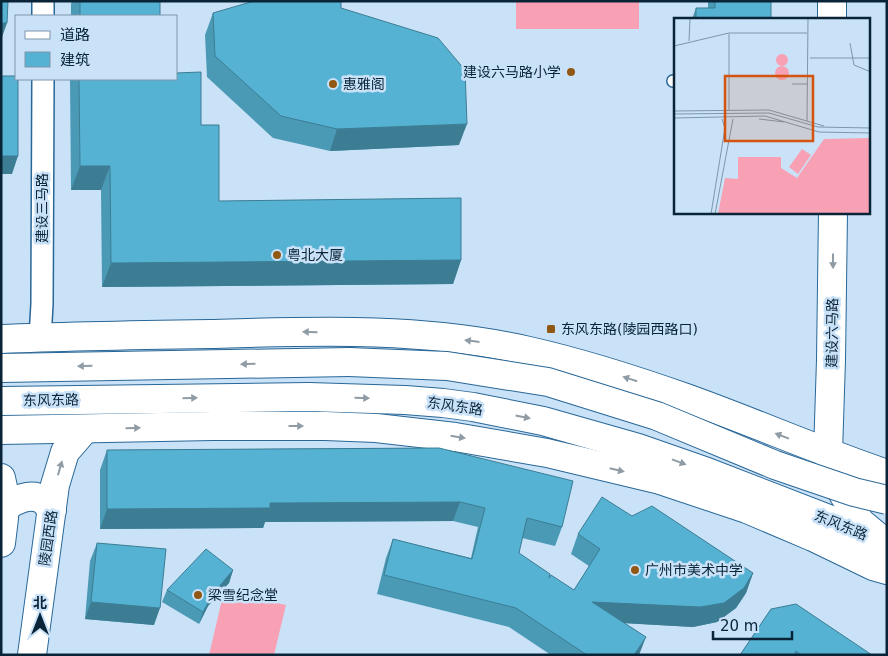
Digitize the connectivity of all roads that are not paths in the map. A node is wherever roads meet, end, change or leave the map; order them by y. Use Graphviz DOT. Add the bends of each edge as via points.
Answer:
graph roads {
  1 [pos="44,1"];
  2 [pos="832,1"];
  3 [pos="43,15"];
  4 [pos="832,18"];
  5 [pos="43,80"];
  6 [pos="833,214"];
  7 [pos="40,338"];
  8 [pos="1,339"];
  9 [pos="1,368"];
  10 [pos="1,401"];
  11 [pos="85,429"];
  12 [pos="1,430"];
  13 [pos="828,453"];
  14 [pos="887,474"];
  15 [pos="1,478"];
  16 [pos="887,500"];
  17 [pos="4,508"];
  18 [pos="52,510"];
  19 [pos="1,543"];
  20 [pos="886,544"];
  21 [pos="887,570"];
  22 [pos="32,655"];
  1 -- 3 [label="street"];
  2 -- 4 [label="main road"];
  5 -- 7 [label="street, 建设三马路"];
  6 -- 13 [label="main road, 建设六马路, one-way"];
  7 -- 8 [label="main road"];
  13 -- 7 [label="main road, one-way" via="644,384 529,351 486,343 410,335 303,332"];
  16 -- 9 [label="main road, one-way, bridge" via="775,466 657,416 548,382 447,366 349,362"];
  10 -- 20 [label="main road, 东风东路, one-way" via="308,397 405,400 473,407 543,420 638,448 708,472"];
  11 -- 12 [label="main road, 东风东路"];
  18 -- 11 [label="main road, 陵园西路, one-way" via="64,452"];
  11 -- 21 [label="main road, 东风东路, one-way" via="325,426 455,437 503,445 660,480 747,509"];
  13 -- 14 [label="main road"];
  13 -- 20 [label="main road, 建设六马路" via="835,480 860,522"];
  15 -- 17 [label="main road"];
  17 -- 18 [label="main road" via="22,498 34,497 44,500"];
  17 -- 19 [label="main road"];
  18 -- 22 [label="main road, 陵园西路"];
}
